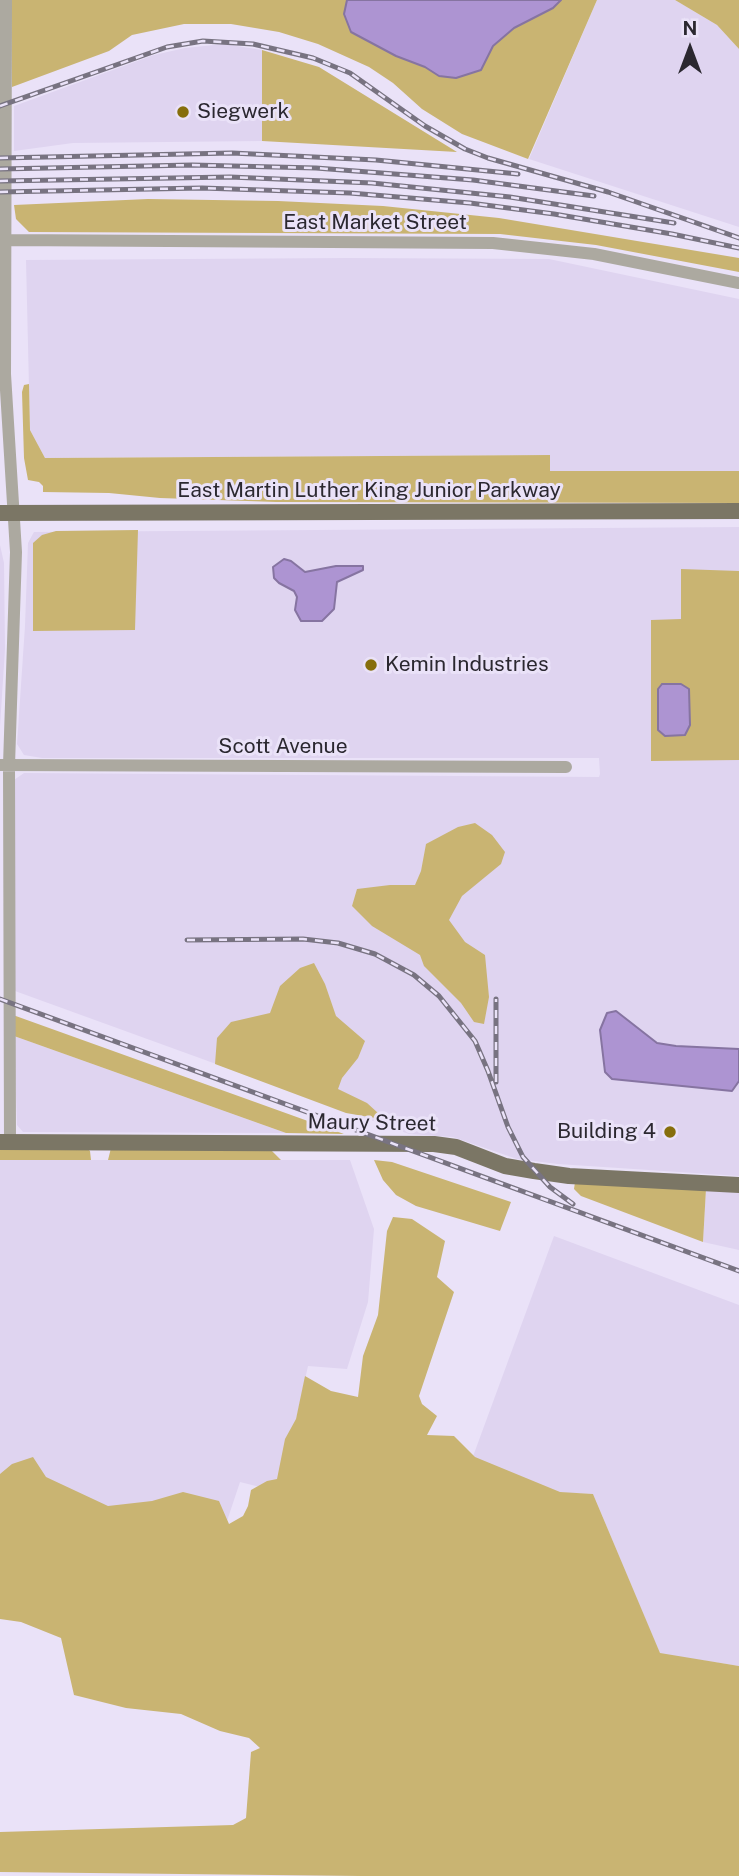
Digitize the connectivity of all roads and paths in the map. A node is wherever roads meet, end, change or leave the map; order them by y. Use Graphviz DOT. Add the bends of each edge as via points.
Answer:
graph roads {
  1 [pos="6,0"];
  2 [pos="7,240"];
  3 [pos="739,283"];
  4 [pos="739,511"];
  5 [pos="6,513"];
  6 [pos="4,765"];
  7 [pos="566,767"];
  8 [pos="5,1142"];
  9 [pos="739,1185"];
  1 -- 2 [label="street"];
  2 -- 3 [label="street, East Market Street" via="493,243 594,254"];
  2 -- 5 [label="street"];
  4 -- 5 [label="main road, East Martin Luther King Junior Parkway"];
  5 -- 6 [label="street" via="16,552"];
  6 -- 7 [label="street, Scott Avenue"];
  6 -- 8 [label="street"];
  8 -- 9 [label="main road, Maury Street" via="434,1144 456,1147 505,1166 569,1176"];
}
